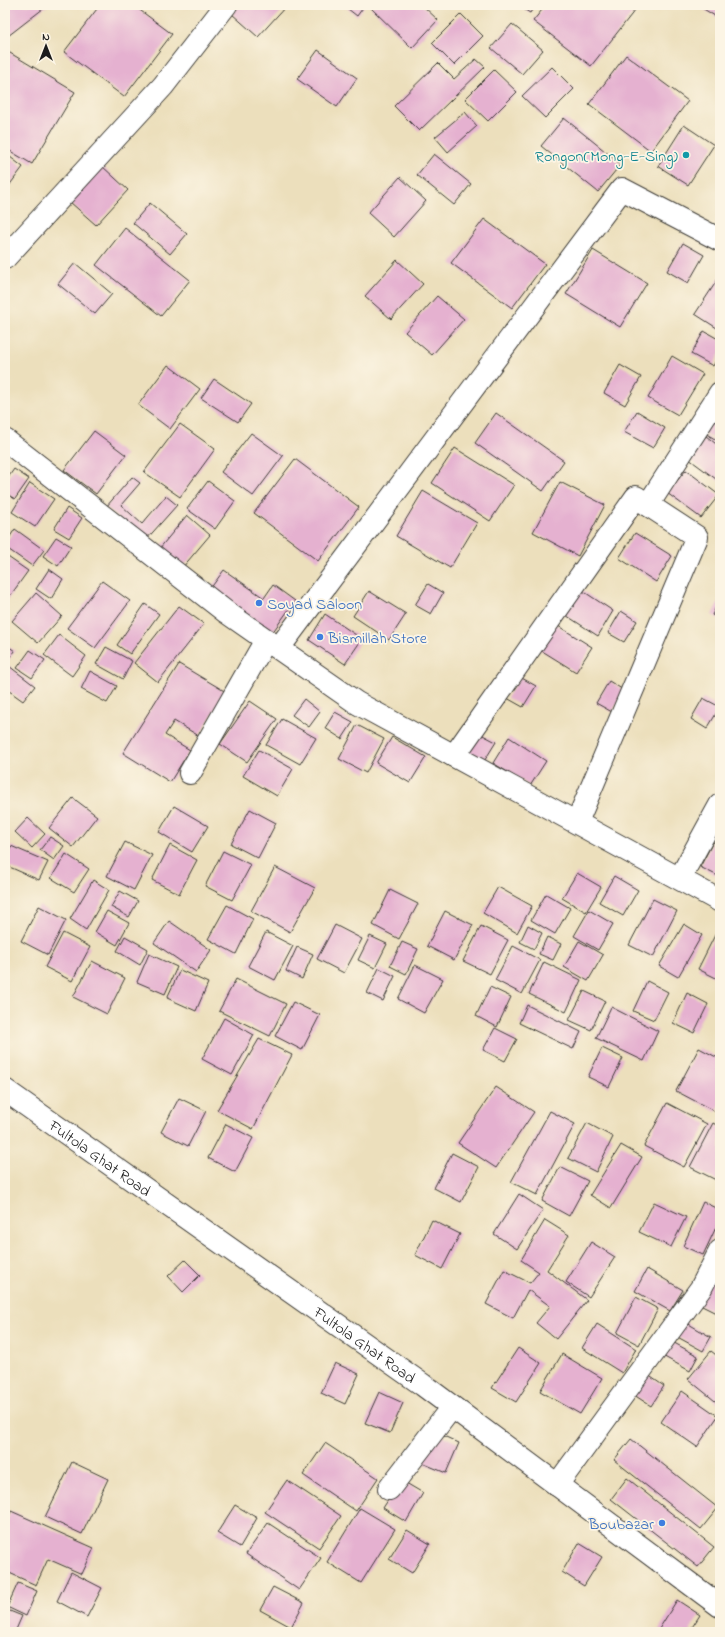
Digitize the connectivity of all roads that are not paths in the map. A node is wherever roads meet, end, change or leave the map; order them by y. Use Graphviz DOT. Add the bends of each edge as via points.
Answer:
graph roads {
  1 [pos="226,5"];
  2 [pos="720,240"];
  3 [pos="5,258"];
  4 [pos="720,393"];
  5 [pos="5,440"];
  6 [pos="648,505"];
  7 [pos="273,644"];
  8 [pos="454,756"];
  9 [pos="190,773"];
  10 [pos="720,805"];
  11 [pos="578,822"];
  12 [pos="680,878"];
  13 [pos="720,901"];
  14 [pos="5,1090"];
  15 [pos="720,1251"];
  16 [pos="452,1407"];
  17 [pos="557,1485"];
  18 [pos="389,1489"];
  19 [pos="720,1606"];
  1 -- 3 [label="street" via="164,86"];
  2 -- 7 [label="street" via="622,189"];
  4 -- 6 [label="street"];
  5 -- 7 [label="street" via="226,612"];
  6 -- 8 [label="street" via="636,497"];
  6 -- 11 [label="street" via="697,537"];
  7 -- 8 [label="street" via="357,703"];
  7 -- 9 [label="street"];
  8 -- 11 [label="street"];
  10 -- 12 [label="street"];
  11 -- 12 [label="street"];
  12 -- 13 [label="street"];
  14 -- 16 [label="street, Fultola Ghat Road"];
  15 -- 17 [label="street" via="702,1288"];
  16 -- 17 [label="street, Fultola Ghat Road"];
  16 -- 18 [label="street"];
  17 -- 19 [label="street, Fultola Ghat Road"];
}
